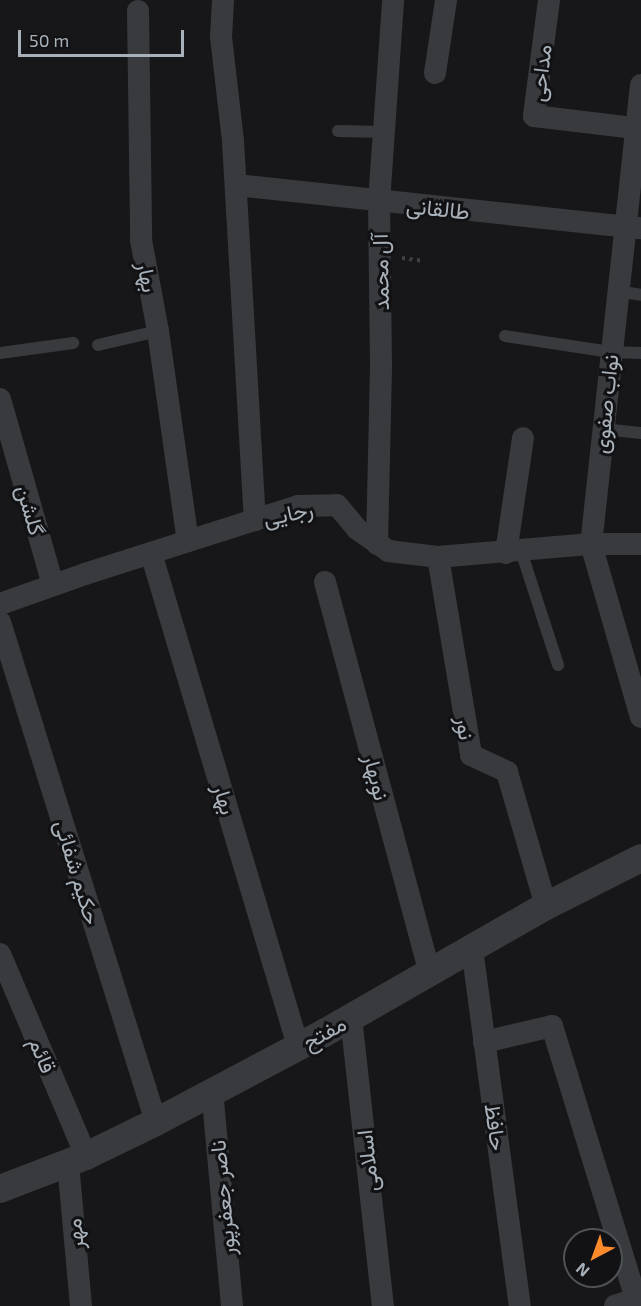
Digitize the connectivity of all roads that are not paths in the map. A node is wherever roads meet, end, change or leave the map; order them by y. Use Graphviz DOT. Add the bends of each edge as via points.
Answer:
graph roads {
  1 [pos="223,0"];
  2 [pos="393,0"];
  3 [pos="446,0"];
  4 [pos="549,0"];
  5 [pos="138,11"];
  6 [pos="435,73"];
  7 [pos="641,86"];
  8 [pos="635,128"];
  9 [pos="338,131"];
  10 [pos="384,132"];
  11 [pos="236,185"];
  12 [pos="380,202"];
  13 [pos="633,227"];
  14 [pos="617,291"];
  15 [pos="641,295"];
  16 [pos="158,331"];
  17 [pos="505,336"];
  18 [pos="73,343"];
  19 [pos="98,345"];
  20 [pos="611,352"];
  21 [pos="0,353"];
  22 [pos="641,353"];
  23 [pos="0,399"];
  24 [pos="603,429"];
  25 [pos="641,433"];
  26 [pos="522,438"];
  27 [pos="255,520"];
  28 [pos="188,541"];
  29 [pos="377,544"];
  30 [pos="591,544"];
  31 [pos="641,544"];
  32 [pos="513,552"];
  33 [pos="152,553"];
  34 [pos="438,557"];
  35 [pos="325,582"];
  36 [pos="53,585"];
  37 [pos="0,604"];
  38 [pos="0,622"];
  39 [pos="633,664"];
  40 [pos="558,665"];
  41 [pos="641,717"];
  42 [pos="640,861"];
  43 [pos="546,906"];
  44 [pos="472,948"];
  45 [pos="0,954"];
  46 [pos="429,971"];
  47 [pos="351,1017"];
  48 [pos="484,1042"];
  49 [pos="298,1046"];
  50 [pos="212,1090"];
  51 [pos="156,1122"];
  52 [pos="77,1159"];
  53 [pos="0,1190"];
  54 [pos="81,1306"];
  55 [pos="232,1306"];
  56 [pos="383,1306"];
  57 [pos="520,1306"];
  58 [pos="615,1306"];
  1 -- 11 [label="street" via="221,37"];
  2 -- 10 [label="street, آل محمد"];
  3 -- 6 [label="street"];
  4 -- 8 [label="street, مداحی" via="534,116"];
  5 -- 16 [label="street, بهار" via="141,240"];
  7 -- 8 [label="street, نواب صفوی"];
  8 -- 13 [label="street, نواب صفوی"];
  9 -- 10 [label="lane"];
  10 -- 12 [label="street, آل محمد"];
  11 -- 12 [label="street, طالقانی"];
  11 -- 27 [label="street"];
  12 -- 13 [label="street, طالقانی"];
  12 -- 29 [label="street, آل محمد"];
  13 -- 14 [label="street, نواب صفوی"];
  14 -- 15 [label="lane"];
  14 -- 20 [label="street, نواب صفوی"];
  16 -- 19 [label="lane"];
  16 -- 28 [label="street, بهار"];
  17 -- 20 [label="lane"];
  18 -- 21 [label="lane"];
  20 -- 22 [label="lane"];
  20 -- 24 [label="street, نواب صفوی"];
  23 -- 36 [label="street, گلشن"];
  24 -- 25 [label="lane"];
  24 -- 30 [label="street, نواب صفوی"];
  26 -- 32 [label="street"];
  27 -- 28 [label="street, رجایی"];
  27 -- 29 [label="street, رجایی" via="298,506 337,505 357,529"];
  28 -- 33 [label="street, رجایی"];
  29 -- 34 [label="street, رجایی" via="388,551"];
  30 -- 31 [label="street, رجایی"];
  30 -- 32 [label="street, رجایی"];
  30 -- 39 [label="street, نواب صفوی"];
  32 -- 34 [label="street, رجایی"];
  32 -- 40 [label="lane"];
  33 -- 36 [label="street, رجایی"];
  33 -- 49 [label="street, بهار"];
  34 -- 43 [label="street, نور" via="471,755 507,772"];
  35 -- 46 [label="street, نوبهار"];
  36 -- 37 [label="street, رجایی"];
  38 -- 51 [label="street, حکیم شفائی"];
  39 -- 41 [label="street, نواب صفوی"];
  42 -- 43 [label="street, مفتح"];
  43 -- 44 [label="street, مفتح"];
  44 -- 46 [label="street, مفتح"];
  44 -- 48 [label="street, حافظ"];
  45 -- 52 [label="street, قائم"];
  46 -- 47 [label="street, مفتح"];
  47 -- 49 [label="street, مفتح"];
  47 -- 56 [label="street, اسلامی"];
  48 -- 57 [label="street, حافظ"];
  48 -- 58 [label="street" via="552,1026 636,1299"];
  49 -- 50 [label="street, مفتح"];
  50 -- 51 [label="street, مفتح"];
  50 -- 55 [label="street, ناصر جعفرپور"];
  51 -- 52 [label="street, مفتح"];
  52 -- 53 [label="street, مفتح"];
  52 -- 54 [label="street, مهر"];
}
